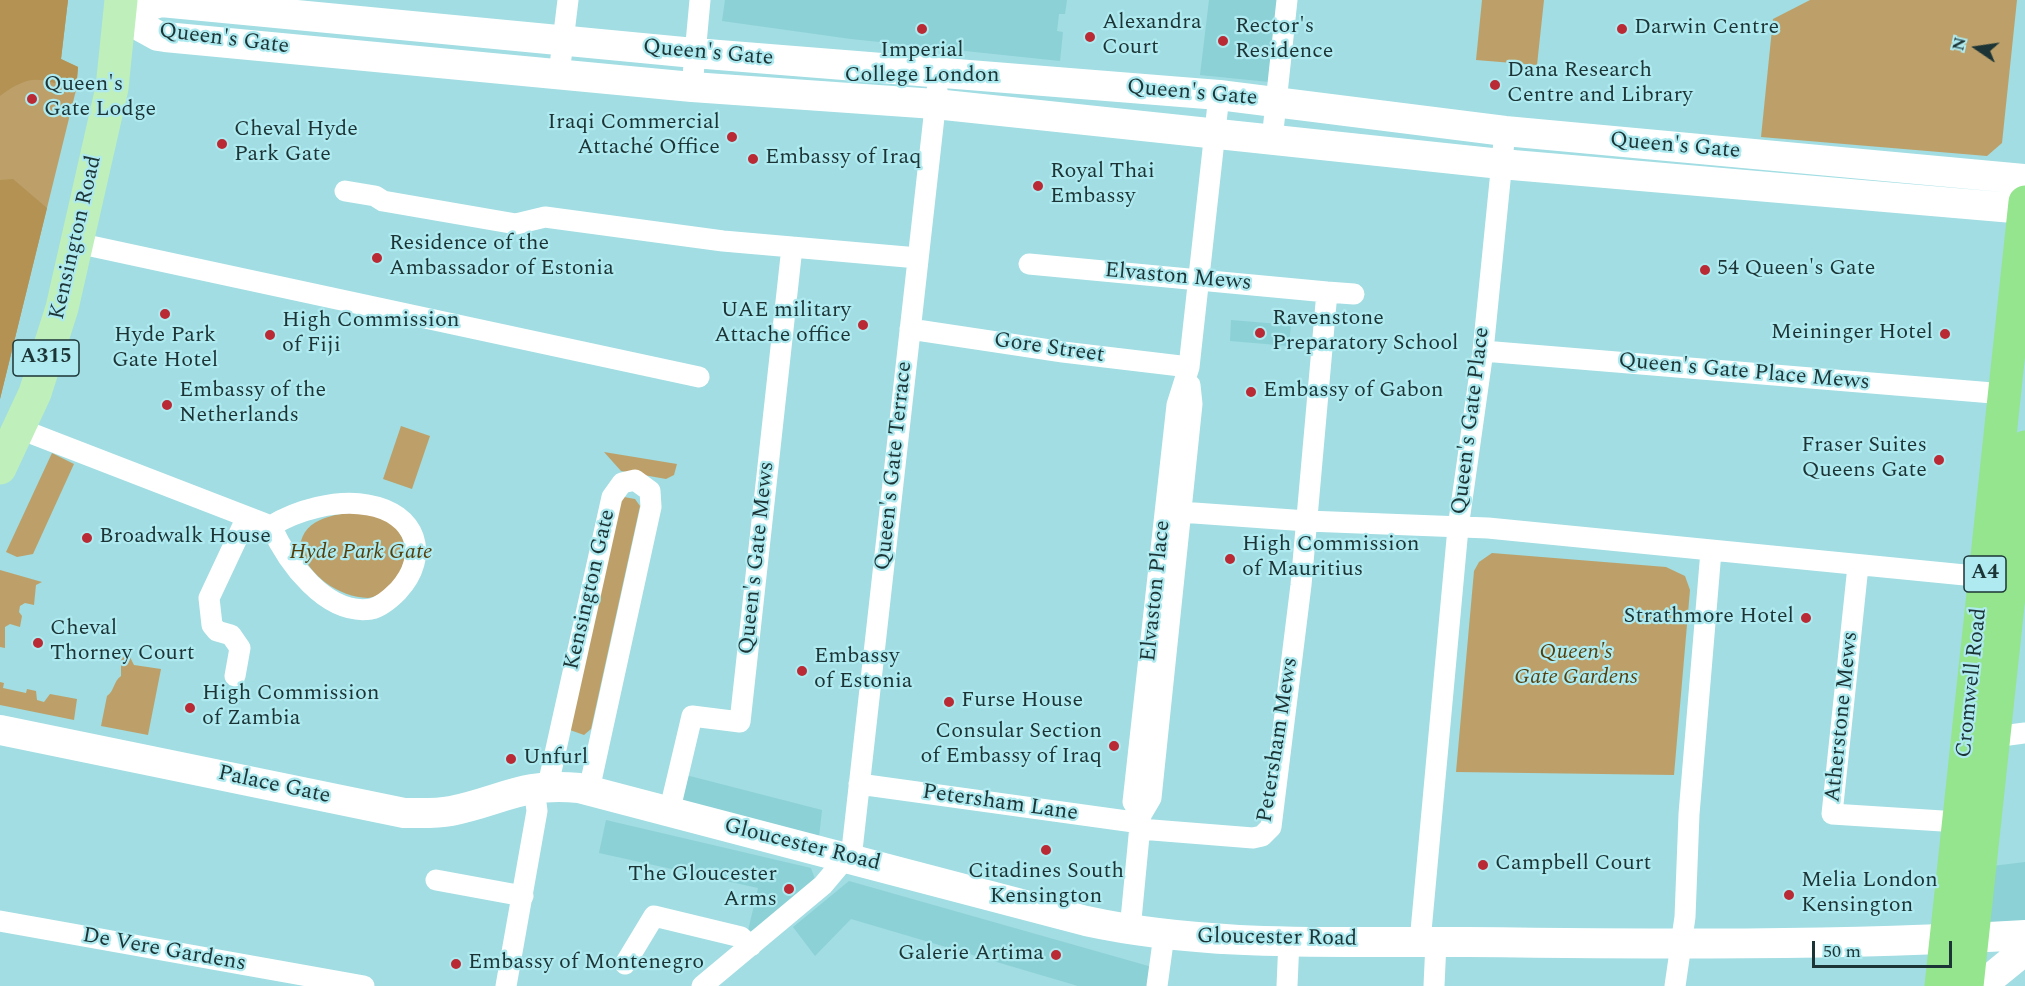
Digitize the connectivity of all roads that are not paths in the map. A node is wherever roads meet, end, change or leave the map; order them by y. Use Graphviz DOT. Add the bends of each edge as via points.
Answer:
graph roads {
  1 [pos="568,0"];
  2 [pos="700,0"];
  3 [pos="1287,0"];
  4 [pos="120,8"];
  5 [pos="563,39"];
  6 [pos="694,53"];
  7 [pos="939,72"];
  8 [pos="559,74"];
  9 [pos="692,87"];
  10 [pos="1219,95"];
  11 [pos="1275,102"];
  12 [pos="935,104"];
  13 [pos="1505,130"];
  14 [pos="1214,133"];
  15 [pos="1272,140"];
  16 [pos="1501,164"];
  17 [pos="2025,179"];
  18 [pos="345,191"];
  19 [pos="2025,202"];
  20 [pos="2025,209"];
  21 [pos="77,243"];
  22 [pos="792,247"];
  23 [pos="918,258"];
  24 [pos="1029,264"];
  25 [pos="1200,280"];
  26 [pos="1327,292"];
  27 [pos="1354,294"];
  28 [pos="910,329"];
  29 [pos="1483,351"];
  30 [pos="1189,367"];
  31 [pos="699,377"];
  32 [pos="2005,394"];
  33 [pos="20,429"];
  34 [pos="2025,448"];
  35 [pos="0,468"];
  36 [pos="1173,511"];
  37 [pos="247,517"];
  38 [pos="1306,521"];
  39 [pos="271,526"];
  40 [pos="1458,528"];
  41 [pos="1711,551"];
  42 [pos="1858,566"];
  43 [pos="1985,577"];
  44 [pos="235,676"];
  45 [pos="0,730"];
  46 [pos="2009,735"];
  47 [pos="859,784"];
  48 [pos="541,786"];
  49 [pos="589,790"];
  50 [pos="669,813"];
  51 [pos="1140,822"];
  52 [pos="1958,822"];
  53 [pos="847,858"];
  54 [pos="436,880"];
  55 [pos="523,896"];
  56 [pos="0,921"];
  57 [pos="1130,930"];
  58 [pos="1164,935"];
  59 [pos="2025,935"];
  60 [pos="1959,938"];
  61 [pos="1289,940"];
  62 [pos="1428,942"];
  63 [pos="1682,943"];
  64 [pos="751,946"];
  65 [pos="2025,950"];
  66 [pos="625,964"];
  67 [pos="708,980"];
  68 [pos="364,986"];
  69 [pos="506,986"];
  70 [pos="1157,986"];
  71 [pos="1287,986"];
  72 [pos="1434,986"];
  73 [pos="1675,986"];
  74 [pos="1941,986"];
  75 [pos="1967,986"];
  76 [pos="1981,986"];
  1 -- 5 [label="street"];
  2 -- 6 [label="street"];
  3 -- 11 [label="street"];
  4 -- 5 [label="street, Queen's Gate" via="161,2"];
  4 -- 8 [label="street, Queen's Gate" via="159,36"];
  4 -- 21 [label="main road, Kensington Road / A315" via="112,88"];
  5 -- 6 [label="street, Queen's Gate"];
  5 -- 8 [label="street"];
  6 -- 7 [label="street, Queen's Gate"];
  6 -- 9 [label="street"];
  7 -- 10 [label="street, Queen's Gate"];
  7 -- 12 [label="street, Queen's Gate Terrace"];
  8 -- 9 [label="street, Queen's Gate"];
  9 -- 12 [label="street, Queen's Gate"];
  10 -- 11 [label="street, Queen's Gate"];
  10 -- 14 [label="street, Elvaston Place"];
  11 -- 13 [label="street, Queen's Gate"];
  11 -- 15 [label="street"];
  12 -- 14 [label="street, Queen's Gate"];
  12 -- 23 [label="street, Queen's Gate Terrace"];
  13 -- 16 [label="street, Queen's Gate Place"];
  13 -- 17 [label="street, Queen's Gate"];
  14 -- 15 [label="street, Queen's Gate"];
  14 -- 25 [label="street, Elvaston Place"];
  15 -- 16 [label="street, Queen's Gate"];
  16 -- 20 [label="street, Queen's Gate"];
  16 -- 29 [label="street, Queen's Gate Place"];
  18 -- 22 [label="street" via="516,224 545,218"];
  19 -- 20 [label="highway, Cromwell Road / A4"];
  20 -- 32 [label="highway, Cromwell Road / A4"];
  21 -- 31 [label="street"];
  21 -- 33 [label="main road, Kensington Road / A315" via="54,337"];
  22 -- 23 [label="street"];
  22 -- 50 [label="street, Queen's Gate Mews" via="740,722 692,716"];
  23 -- 28 [label="street, Queen's Gate Terrace"];
  24 -- 25 [label="street, Elvaston Mews"];
  25 -- 26 [label="street, Elvaston Mews"];
  25 -- 30 [label="street, Elvaston Place"];
  26 -- 27 [label="street, Elvaston Mews"];
  26 -- 38 [label="street"];
  28 -- 30 [label="street, Gore Street"];
  28 -- 47 [label="street, Queen's Gate Terrace"];
  29 -- 32 [label="street, Queen's Gate Place Mews"];
  29 -- 40 [label="street, Queen's Gate Place"];
  30 -- 36 [label="street, Elvaston Place" via="1177,405"];
  32 -- 43 [label="highway, Cromwell Road / A4"];
  33 -- 35 [label="main road, Kensington Road / A315"];
  33 -- 37 [label="street"];
  34 -- 46 [label="highway, Cromwell Road / A4"];
  36 -- 38 [label="street, Queen's Gate Place"];
  36 -- 51 [label="street, Elvaston Place" via="1133,802"];
  37 -- 39 [label="street"];
  37 -- 44 [label="street" via="209,598 212,625 231,635 240,648"];
  38 -- 40 [label="street, Queen's Gate Place"];
  38 -- 51 [label="street, Petersham Mews" via="1271,827 1253,838"];
  39 -- 39 [label="street" via="302,574 341,604 372,609 385,603 409,577 415,564 414,535 404,520 376,506 359,503 313,509"];
  40 -- 41 [label="street"];
  40 -- 62 [label="street"];
  41 -- 42 [label="street"];
  41 -- 63 [label="street"];
  42 -- 43 [label="street"];
  42 -- 52 [label="street, Atherstone Mews" via="1832,814"];
  43 -- 52 [label="highway, Cromwell Road / A4"];
  45 -- 48 [label="street, Palace Gate" via="404,813 452,811"];
  46 -- 60 [label="highway, Cromwell Road / A4"];
  47 -- 51 [label="street, Petersham Lane"];
  47 -- 53 [label="street, Queen's Gate Terrace"];
  48 -- 49 [label="street, Gloucester Road"];
  48 -- 49 [label="street, Kensington Gate" via="612,497 622,483 635,480 650,491 651,507"];
  48 -- 55 [label="street"];
  49 -- 50 [label="street, Gloucester Road"];
  50 -- 53 [label="street, Gloucester Road"];
  51 -- 57 [label="street, Elvaston Place"];
  52 -- 60 [label="highway, Cromwell Road / A4"];
  53 -- 57 [label="street, Gloucester Road"];
  53 -- 64 [label="street" via="823,885"];
  54 -- 55 [label="street"];
  55 -- 69 [label="street"];
  56 -- 68 [label="street, De Vere Gardens"];
  57 -- 58 [label="street, Gloucester Road"];
  58 -- 61 [label="street, Gloucester Road"];
  58 -- 70 [label="street"];
  59 -- 60 [label="street, Gloucester Road"];
  60 -- 63 [label="street, Gloucester Road"];
  60 -- 74 [label="highway, Cromwell Road / A4"];
  60 -- 75 [label="highway, Cromwell Road / A4"];
  61 -- 62 [label="street, Gloucester Road"];
  61 -- 71 [label="street"];
  62 -- 63 [label="street, Gloucester Road"];
  62 -- 72 [label="street"];
  63 -- 73 [label="street"];
  64 -- 66 [label="street" via="741,937 654,916"];
  64 -- 67 [label="street"];
  65 -- 76 [label="street"];
}
